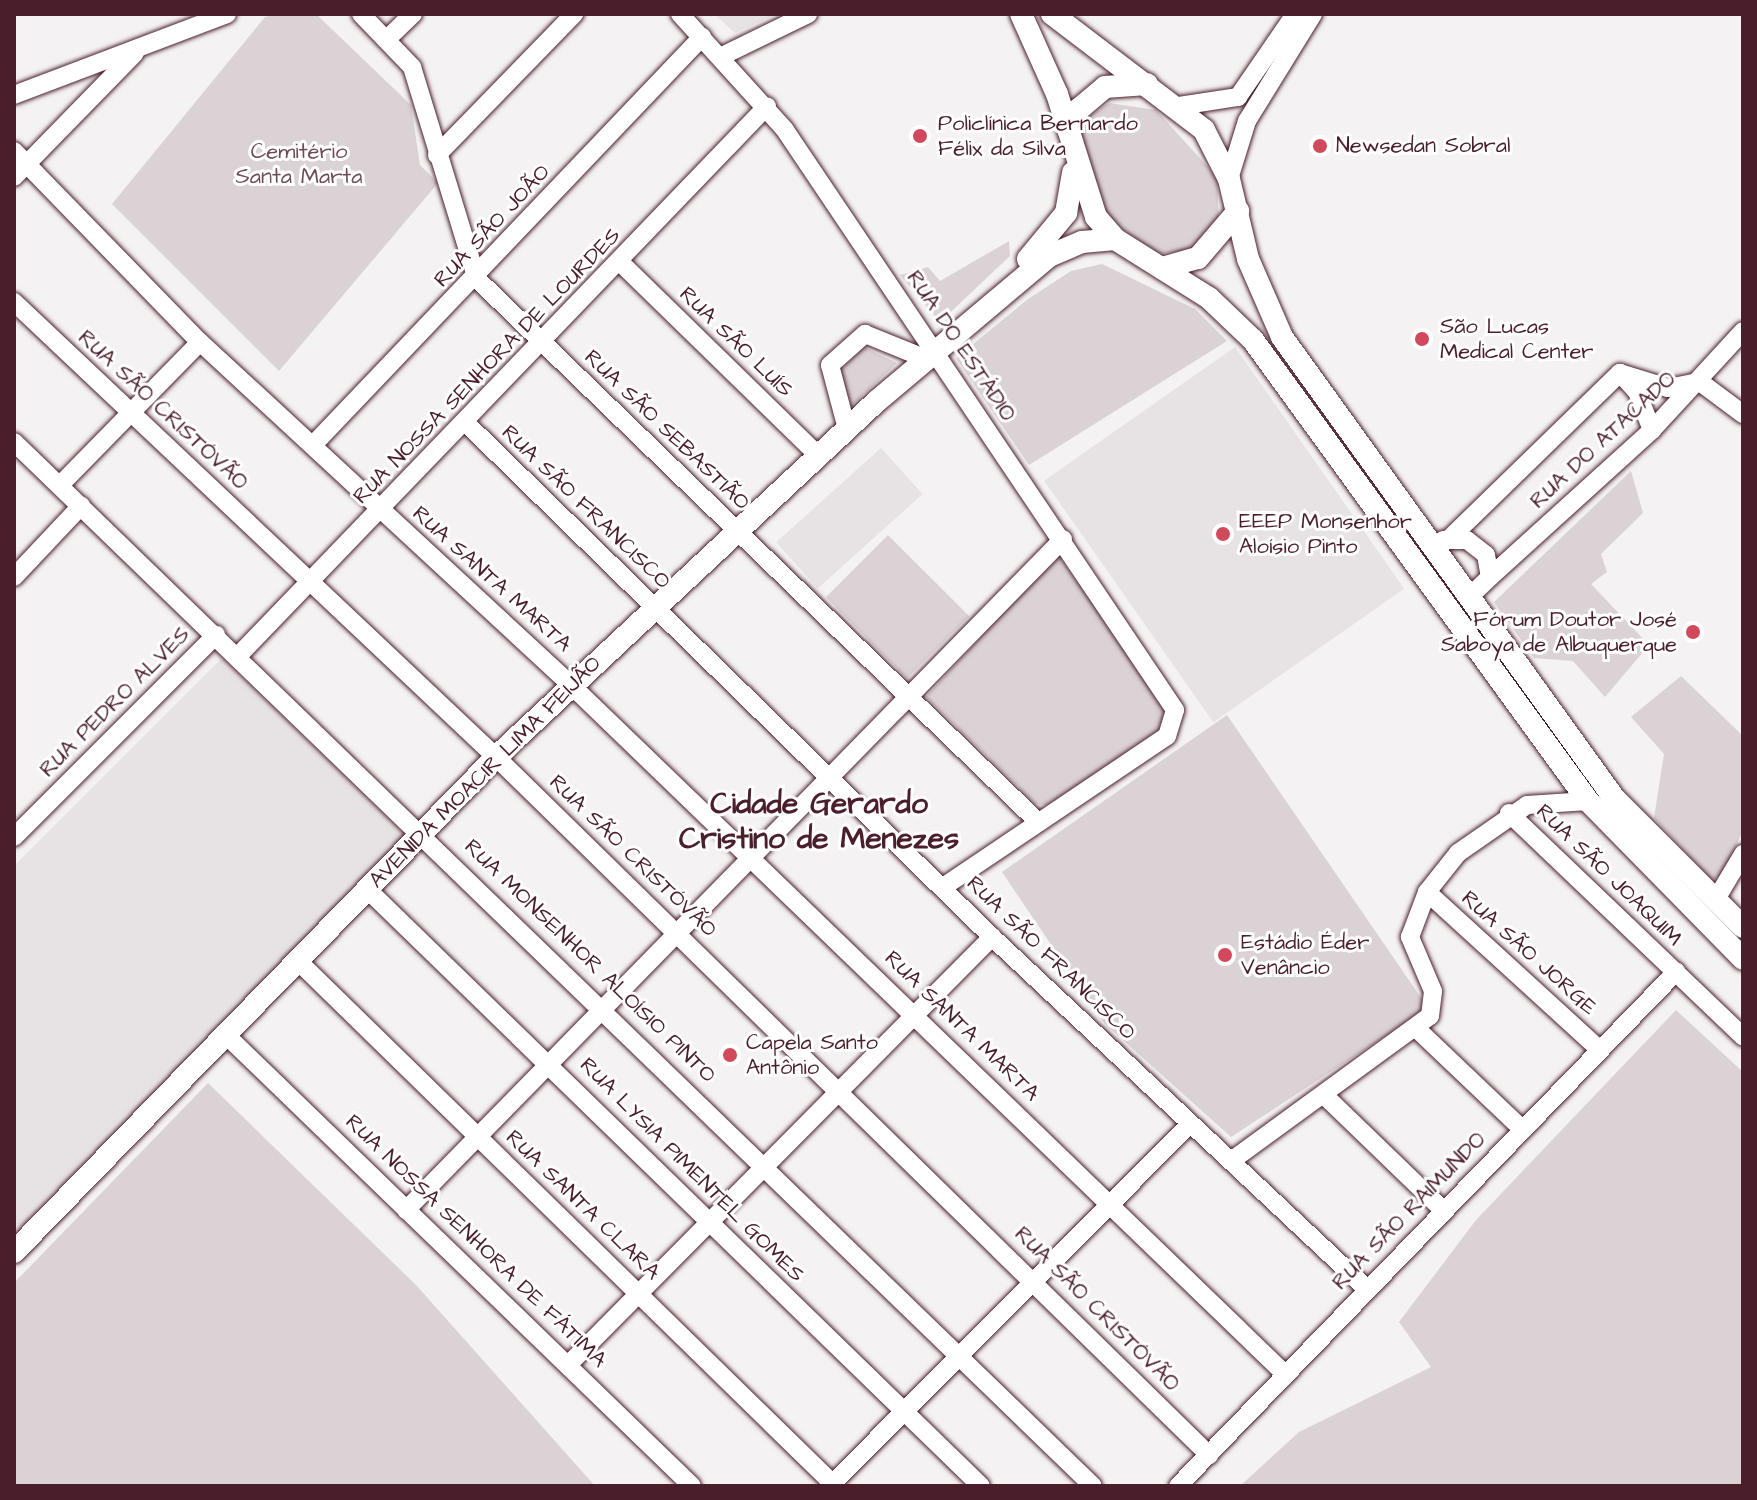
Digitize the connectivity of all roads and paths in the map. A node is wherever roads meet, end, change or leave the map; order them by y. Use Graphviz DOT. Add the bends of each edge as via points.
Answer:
graph roads {
  1 [pos="227,14"];
  2 [pos="361,14"];
  3 [pos="413,14"];
  4 [pos="574,14"];
  5 [pos="680,14"];
  6 [pos="808,14"];
  7 [pos="1021,14"];
  8 [pos="1052,14"];
  9 [pos="1295,14"];
  10 [pos="1313,14"];
  11 [pos="702,37"];
  12 [pos="387,39"];
  13 [pos="141,47"];
  14 [pos="722,56"];
  15 [pos="1148,84"];
  16 [pos="14,95"];
  17 [pos="767,106"];
  18 [pos="1179,106"];
  19 [pos="1069,132"];
  20 [pos="437,155"];
  21 [pos="1073,160"];
  22 [pos="18,164"];
  23 [pos="1229,179"];
  24 [pos="1238,211"];
  25 [pos="1115,239"];
  26 [pos="621,263"];
  27 [pos="1162,268"];
  28 [pos="477,279"];
  29 [pos="14,302"];
  30 [pos="976,311"];
  31 [pos="1743,331"];
  32 [pos="200,342"];
  33 [pos="543,345"];
  34 [pos="929,353"];
  35 [pos="1620,373"];
  36 [pos="1700,382"];
  37 [pos="131,414"];
  38 [pos="1743,414"];
  39 [pos="466,423"];
  40 [pos="847,429"];
  41 [pos="1652,430"];
  42 [pos="14,442"];
  43 [pos="313,445"];
  44 [pos="818,455"];
  45 [pos="60,485"];
  46 [pos="81,506"];
  47 [pos="381,511"];
  48 [pos="736,531"];
  49 [pos="1063,539"];
  50 [pos="1439,541"];
  51 [pos="14,577"];
  52 [pos="1490,577"];
  53 [pos="310,582"];
  54 [pos="1468,598"];
  55 [pos="654,607"];
  56 [pos="216,635"];
  57 [pos="238,656"];
  58 [pos="571,685"];
  59 [pos="907,695"];
  60 [pos="496,757"];
  61 [pos="829,777"];
  62 [pos="1588,801"];
  63 [pos="1509,813"];
  64 [pos="1037,821"];
  65 [pos="18,825"];
  66 [pos="422,833"];
  67 [pos="1743,854"];
  68 [pos="751,858"];
  69 [pos="943,887"];
  70 [pos="367,889"];
  71 [pos="1427,892"];
  72 [pos="1715,901"];
  73 [pos="1743,927"];
  74 [pos="677,932"];
  75 [pos="992,937"];
  76 [pos="1743,959"];
  77 [pos="297,960"];
  78 [pos="1676,972"];
  79 [pos="603,1006"];
  80 [pos="916,1014"];
  81 [pos="1418,1030"];
  82 [pos="224,1033"];
  83 [pos="1743,1037"];
  84 [pos="1599,1049"];
  85 [pos="549,1063"];
  86 [pos="841,1092"];
  87 [pos="1325,1096"];
  88 [pos="1190,1124"];
  89 [pos="1522,1129"];
  90 [pos="478,1137"];
  91 [pos="1231,1161"];
  92 [pos="768,1165"];
  93 [pos="1111,1205"];
  94 [pos="1442,1209"];
  95 [pos="406,1210"];
  96 [pos="711,1224"];
  97 [pos="14,1252"];
  98 [pos="1034,1280"];
  99 [pos="1367,1289"];
  100 [pos="640,1292"];
  101 [pos="962,1353"];
  102 [pos="570,1363"];
  103 [pos="1285,1374"];
  104 [pos="904,1411"];
  105 [pos="1209,1455"];
  106 [pos="832,1485"];
  107 [pos="692,1486"];
  108 [pos="981,1486"];
  109 [pos="1093,1486"];
  110 [pos="1178,1486"];
  1 -- 13 [label="street"];
  2 -- 12 [label="street, RUA SÃO SEBASTIÃO"];
  3 -- 12 [label="street"];
  4 -- 20 [label="street"];
  5 -- 11 [label="street, RUA DO ESTÁDIO"];
  6 -- 14 [label="street"];
  7 -- 19 [label="main road"];
  8 -- 15 [label="main road"];
  9 -- 18 [label="street" via="1238,97"];
  10 -- 23 [label="street" via="1247,121"];
  11 -- 14 [label="street, RUA DO ESTÁDIO"];
  11 -- 28 [label="street, RUA SÃO JOÃO"];
  12 -- 20 [label="street, RUA SÃO SEBASTIÃO" via="412,67"];
  13 -- 16 [label="street"];
  13 -- 22 [label="street"];
  14 -- 17 [label="street, RUA DO ESTÁDIO"];
  15 -- 18 [label="main road"];
  15 -- 19 [label="main road" via="1105,87 1079,109"];
  17 -- 26 [label="street, RUA NOSSA SENHORA DE LOURDES"];
  17 -- 34 [label="street, RUA DO ESTÁDIO"];
  18 -- 23 [label="main road" via="1204,130"];
  19 -- 21 [label="main road"];
  20 -- 28 [label="street, RUA SÃO SEBASTIÃO"];
  21 -- 25 [label="main road" via="1096,217"];
  21 -- 30 [label="main road" via="1072,193 1057,230"];
  22 -- 32 [label="street, RUA SANTA MARTA"];
  23 -- 24 [label="main road"];
  24 -- 27 [label="main road" via="1198,258"];
  24 -- 50 [label="main road" via="1248,259 1282,337"];
  25 -- 27 [label="main road"];
  25 -- 30 [label="main road" via="1068,246"];
  26 -- 33 [label="street, RUA NOSSA SENHORA DE LOURDES"];
  26 -- 44 [label="street, RUA SÃO LUÍS"];
  27 -- 62 [label="main road" via="1228,313 1272,363"];
  28 -- 33 [label="street, RUA SÃO SEBASTIÃO"];
  28 -- 43 [label="street, RUA SÃO JOÃO"];
  29 -- 37 [label="street, RUA SÃO CRISTÓVÃO"];
  30 -- 34 [label="main road, AVENIDA MOACIR LIMA FEIJÃO"];
  31 -- 36 [label="street, RUA DO ATACADO"];
  32 -- 37 [label="street"];
  32 -- 43 [label="street, RUA SANTA MARTA"];
  33 -- 39 [label="street, RUA NOSSA SENHORA DE LOURDES"];
  33 -- 48 [label="street, RUA SÃO SEBASTIÃO"];
  34 -- 40 [label="main road, AVENIDA MOACIR LIMA FEIJÃO"];
  34 -- 40 [label="street" via="865,334 830,365"];
  34 -- 49 [label="street, RUA DO ESTÁDIO"];
  35 -- 36 [label="street" via="1668,388"];
  35 -- 41 [label="street"];
  35 -- 50 [label="street"];
  36 -- 38 [label="street"];
  36 -- 41 [label="street, RUA DO ATACADO"];
  37 -- 45 [label="street"];
  37 -- 53 [label="street, RUA SÃO CRISTÓVÃO"];
  39 -- 47 [label="street, RUA NOSSA SENHORA DE LOURDES"];
  39 -- 55 [label="street, RUA SÃO FRANCISCO"];
  40 -- 44 [label="main road, AVENIDA MOACIR LIMA FEIJÃO"];
  41 -- 52 [label="street, RUA DO ATACADO"];
  42 -- 45 [label="street, RUA MONSENHOR ALOÍSIO PINTO"];
  43 -- 47 [label="street, RUA SANTA MARTA"];
  44 -- 48 [label="main road, AVENIDA MOACIR LIMA FEIJÃO"];
  45 -- 46 [label="street, RUA MONSENHOR ALOÍSIO PINTO"];
  46 -- 51 [label="street"];
  46 -- 56 [label="street, RUA MONSENHOR ALOÍSIO PINTO"];
  47 -- 53 [label="street, RUA NOSSA SENHORA DE LOURDES"];
  47 -- 58 [label="street, RUA SANTA MARTA"];
  48 -- 55 [label="main road, AVENIDA MOACIR LIMA FEIJÃO"];
  48 -- 59 [label="street, RUA SÃO SEBASTIÃO"];
  49 -- 59 [label="street"];
  49 -- 64 [label="street, RUA DO ESTÁDIO" via="1175,710 1174,723 1167,736"];
  50 -- 52 [label="street" via="1482,549"];
  50 -- 54 [label="main road"];
  52 -- 54 [label="street, RUA DO ATACADO"];
  53 -- 57 [label="street, RUA NOSSA SENHORA DE LOURDES"];
  53 -- 60 [label="street, RUA SÃO CRISTÓVÃO"];
  54 -- 72 [label="main road" via="1614,798"];
  55 -- 58 [label="main road, AVENIDA MOACIR LIMA FEIJÃO"];
  55 -- 61 [label="street, RUA SÃO FRANCISCO"];
  56 -- 57 [label="street, RUA MONSENHOR ALOÍSIO PINTO"];
  56 -- 65 [label="street, RUA PEDRO ALVES"];
  57 -- 66 [label="street, RUA MONSENHOR ALOÍSIO PINTO"];
  58 -- 60 [label="main road, AVENIDA MOACIR LIMA FEIJÃO"];
  58 -- 68 [label="street, RUA SANTA MARTA"];
  59 -- 61 [label="street"];
  59 -- 64 [label="street, RUA SÃO SEBASTIÃO"];
  60 -- 66 [label="main road, AVENIDA MOACIR LIMA FEIJÃO"];
  60 -- 74 [label="street, RUA SÃO CRISTÓVÃO"];
  61 -- 68 [label="street"];
  61 -- 69 [label="street, RUA SÃO FRANCISCO"];
  62 -- 63 [label="street" via="1546,800"];
  62 -- 76 [label="main road"];
  63 -- 71 [label="street" via="1458,853"];
  63 -- 78 [label="street, RUA SÃO JOAQUIM"];
  64 -- 69 [label="street"];
  66 -- 70 [label="main road, AVENIDA MOACIR LIMA FEIJÃO"];
  66 -- 79 [label="street, RUA MONSENHOR ALOÍSIO PINTO"];
  67 -- 72 [label="street"];
  68 -- 74 [label="street"];
  68 -- 80 [label="street, RUA SANTA MARTA"];
  69 -- 75 [label="street, RUA SÃO FRANCISCO"];
  70 -- 77 [label="main road, AVENIDA MOACIR LIMA FEIJÃO"];
  70 -- 85 [label="street, RUA LYSIA PIMENTEL GOMES"];
  71 -- 81 [label="street" via="1410,937 1433,991 1430,1016"];
  71 -- 84 [label="street, RUA SÃO JORGE"];
  72 -- 73 [label="main road"];
  74 -- 79 [label="street"];
  74 -- 86 [label="street, RUA SÃO CRISTÓVÃO"];
  75 -- 80 [label="street"];
  75 -- 88 [label="street, RUA SÃO FRANCISCO"];
  77 -- 82 [label="main road, AVENIDA MOACIR LIMA FEIJÃO"];
  77 -- 90 [label="street, RUA SANTA CLARA"];
  78 -- 83 [label="street, RUA SÃO JOAQUIM"];
  78 -- 84 [label="street, RUA SÃO RAIMUNDO"];
  79 -- 85 [label="street"];
  79 -- 92 [label="street, RUA MONSENHOR ALOÍSIO PINTO"];
  80 -- 86 [label="street"];
  80 -- 93 [label="street, RUA SANTA MARTA"];
  81 -- 87 [label="street"];
  81 -- 89 [label="street"];
  82 -- 95 [label="street, RUA NOSSA SENHORA DE FÁTIMA"];
  82 -- 97 [label="main road, AVENIDA MOACIR LIMA FEIJÃO"];
  84 -- 89 [label="street, RUA SÃO RAIMUNDO"];
  85 -- 90 [label="street"];
  85 -- 96 [label="street, RUA LYSIA PIMENTEL GOMES"];
  86 -- 92 [label="street"];
  86 -- 98 [label="street, RUA SÃO CRISTÓVÃO"];
  87 -- 91 [label="street"];
  87 -- 94 [label="street"];
  88 -- 91 [label="street, RUA SÃO FRANCISCO"];
  88 -- 93 [label="street"];
  89 -- 94 [label="street, RUA SÃO RAIMUNDO"];
  90 -- 95 [label="street"];
  90 -- 100 [label="street, RUA SANTA CLARA"];
  91 -- 99 [label="street, RUA SÃO FRANCISCO"];
  92 -- 96 [label="street"];
  92 -- 101 [label="street, RUA MONSENHOR ALOÍSIO PINTO"];
  93 -- 98 [label="street"];
  93 -- 103 [label="street, RUA SANTA MARTA"];
  94 -- 99 [label="street, RUA SÃO RAIMUNDO"];
  95 -- 102 [label="street, RUA NOSSA SENHORA DE FÁTIMA"];
  96 -- 100 [label="street"];
  96 -- 104 [label="street, RUA LYSIA PIMENTEL GOMES"];
  98 -- 101 [label="street"];
  98 -- 105 [label="street, RUA SÃO CRISTÓVÃO"];
  99 -- 103 [label="street, RUA SÃO RAIMUNDO"];
  100 -- 102 [label="street"];
  100 -- 106 [label="street, RUA SANTA CLARA"];
  101 -- 104 [label="street"];
  101 -- 109 [label="street, RUA MONSENHOR ALOÍSIO PINTO"];
  102 -- 107 [label="street, RUA NOSSA SENHORA DE FÁTIMA"];
  103 -- 105 [label="street, RUA SÃO RAIMUNDO"];
  104 -- 106 [label="street"];
  104 -- 108 [label="street, RUA LYSIA PIMENTEL GOMES"];
  105 -- 110 [label="street, RUA SÃO RAIMUNDO"];
}
